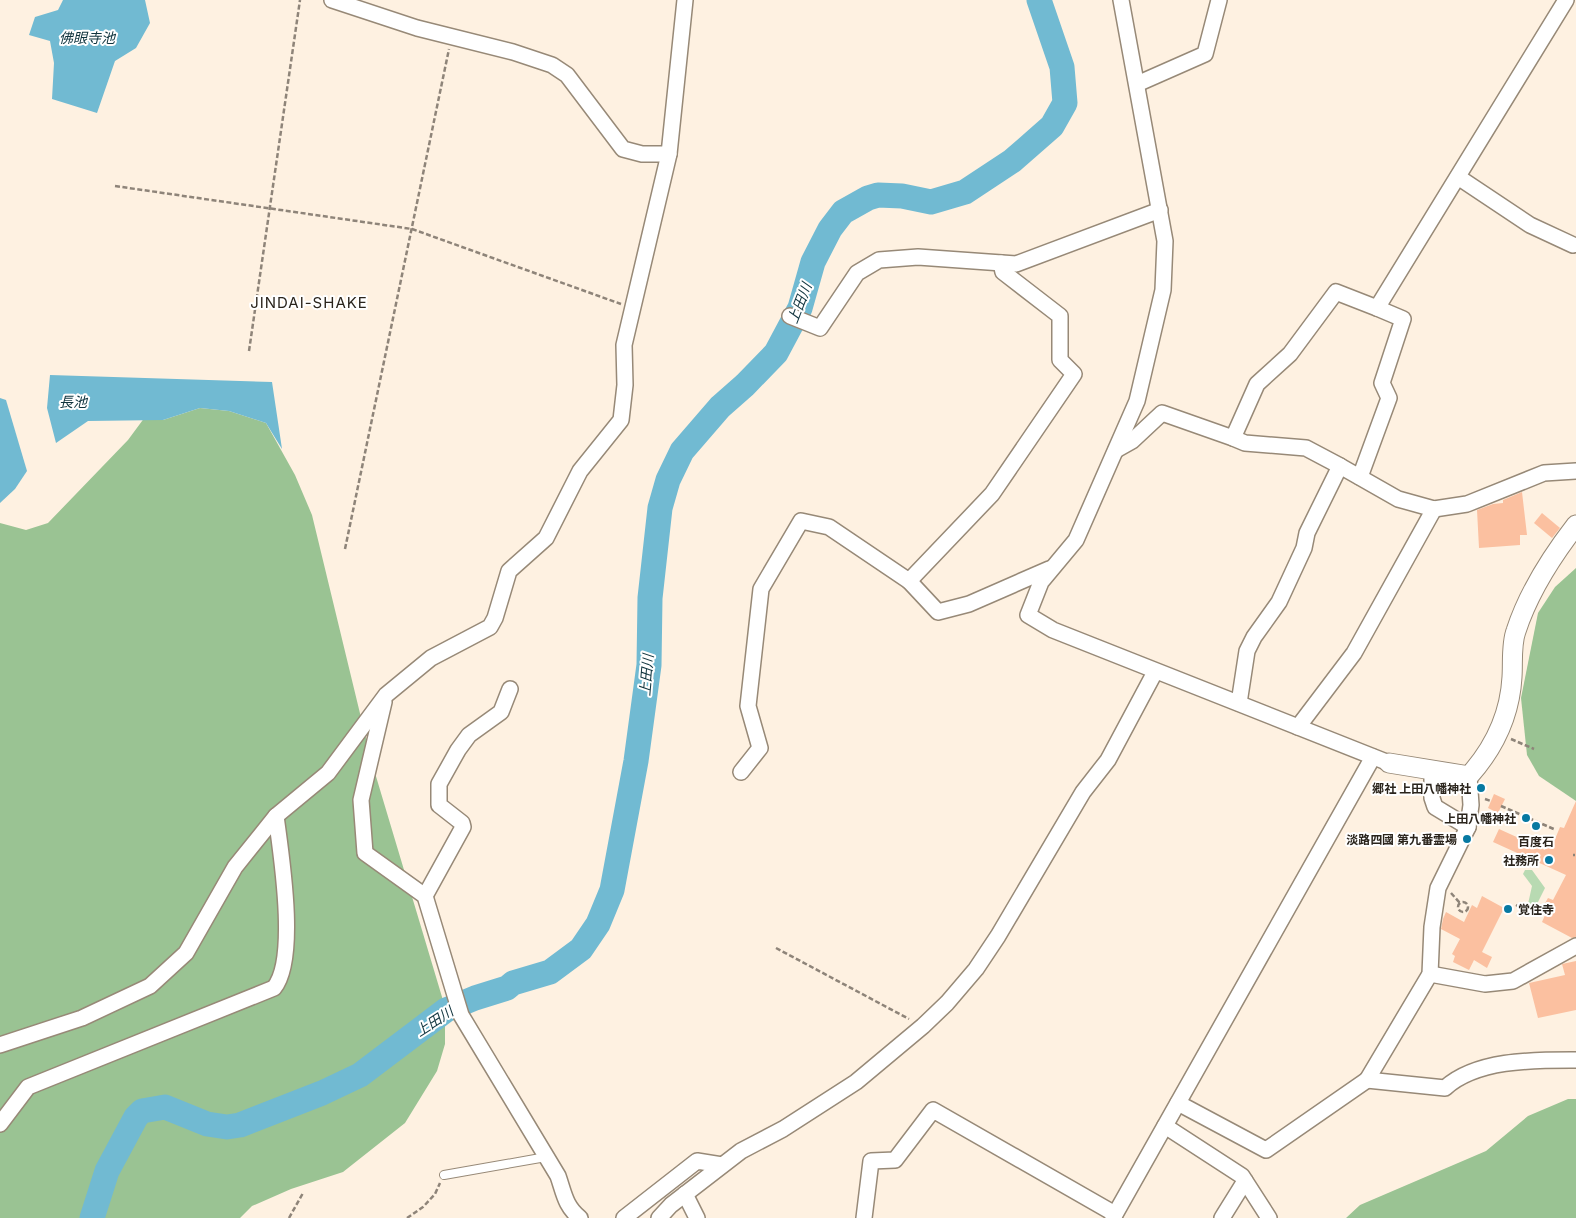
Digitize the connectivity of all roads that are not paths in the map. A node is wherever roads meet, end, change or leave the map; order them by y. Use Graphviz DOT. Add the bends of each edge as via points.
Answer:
graph roads {
  1 [pos="332,0"];
  2 [pos="685,0"];
  3 [pos="1121,0"];
  4 [pos="1218,0"];
  5 [pos="1566,0"];
  6 [pos="1136,84"];
  7 [pos="670,154"];
  8 [pos="1458,177"];
  9 [pos="1160,210"];
  10 [pos="1575,244"];
  11 [pos="1001,263"];
  12 [pos="1377,308"];
  13 [pos="790,316"];
  14 [pos="1233,438"];
  15 [pos="1116,450"];
  16 [pos="1340,466"];
  17 [pos="1576,470"];
  18 [pos="1360,477"];
  19 [pos="1434,509"];
  20 [pos="1576,525"];
  21 [pos="1053,568"];
  22 [pos="908,581"];
  23 [pos="1155,672"];
  24 [pos="510,688"];
  25 [pos="386,695"];
  26 [pos="1239,703"];
  27 [pos="1298,727"];
  28 [pos="1381,760"];
  29 [pos="1432,770"];
  30 [pos="742,772"];
  31 [pos="1469,776"];
  32 [pos="276,816"];
  33 [pos="1468,827"];
  34 [pos="424,896"];
  35 [pos="1576,946"];
  36 [pos="1430,974"];
  37 [pos="0,1045"];
  38 [pos="1576,1060"];
  39 [pos="1367,1080"];
  40 [pos="1178,1102"];
  41 [pos="0,1124"];
  42 [pos="1165,1126"];
  43 [pos="546,1157"];
  44 [pos="722,1165"];
  45 [pos="444,1175"];
  46 [pos="1245,1182"];
  47 [pos="685,1194"];
  48 [pos="1114,1216"];
  49 [pos="580,1218"];
  50 [pos="624,1218"];
  51 [pos="659,1218"];
  52 [pos="697,1218"];
  53 [pos="864,1218"];
  54 [pos="1222,1218"];
  55 [pos="1268,1218"];
  1 -- 7 [label="street" via="552,65 567,76 623,149"];
  2 -- 7 [label="street"];
  3 -- 6 [label="street"];
  4 -- 6 [label="street" via="1205,54"];
  5 -- 8 [label="street"];
  6 -- 9 [label="street"];
  7 -- 25 [label="street" via="624,346 624,394 620,420 580,471 546,538 509,571 490,627 431,658"];
  8 -- 10 [label="street" via="1530,225"];
  8 -- 12 [label="street"];
  9 -- 11 [label="street" via="1016,264"];
  9 -- 15 [label="street" via="1164,241 1163,290 1137,401"];
  11 -- 13 [label="street" via="918,257 879,260 857,274 820,328"];
  11 -- 22 [label="street" via="1003,272 1060,316 1060,360 1074,374 992,494"];
  12 -- 14 [label="street" via="1336,292 1290,354 1257,384"];
  12 -- 18 [label="street" via="1403,319 1382,383 1389,398"];
  14 -- 15 [label="street" via="1162,412 1132,441"];
  14 -- 16 [label="street" via="1245,443 1306,448"];
  15 -- 21 [label="street" via="1076,540"];
  16 -- 18 [label="street"];
  16 -- 26 [label="street" via="1307,533 1304,548 1279,602 1247,651"];
  17 -- 19 [label="street" via="1544,474 1467,504"];
  18 -- 19 [label="street" via="1398,499"];
  19 -- 27 [label="street" via="1354,653"];
  20 -- 31 [label="street" via="1548,565 1515,632 1511,700 1484,760"];
  21 -- 22 [label="street" via="969,604 938,612"];
  21 -- 23 [label="street" via="1041,582 1028,615 1053,630"];
  22 -- 30 [label="street" via="829,527 801,522 761,589 748,706 760,748"];
  23 -- 26 [label="street"];
  23 -- 44 [label="street" via="1108,760 1084,792 976,969 923,1026 835,1096"];
  24 -- 34 [label="street" via="501,712 469,735 439,784 439,805 463,827"];
  25 -- 32 [label="street" via="328,773"];
  25 -- 34 [label="street" via="361,800 365,853"];
  26 -- 27 [label="street"];
  27 -- 28 [label="street"];
  28 -- 29 [label="street"];
  28 -- 40 [label="street"];
  29 -- 31 [label="street"];
  29 -- 33 [label="street" via="1435,807"];
  31 -- 33 [label="street" via="1471,806"];
  32 -- 37 [label="street" via="235,866 186,953 150,986 82,1018"];
  32 -- 41 [label="street" via="285,888 285,943 279,982 274,988 28,1087"];
  33 -- 36 [label="street" via="1438,888"];
  34 -- 43 [label="street" via="461,1015"];
  35 -- 36 [label="street" via="1513,981 1485,984"];
  36 -- 39 [label="street"];
  38 -- 39 [label="street" via="1533,1060 1493,1066 1454,1080 1446,1088"];
  39 -- 40 [label="street" via="1266,1150"];
  40 -- 42 [label="street"];
  42 -- 46 [label="street" via="1242,1176"];
  42 -- 48 [label="street"];
  43 -- 45 [label="lane"];
  43 -- 49 [label="street" via="558,1176 569,1208"];
  44 -- 47 [label="street"];
  44 -- 50 [label="street" via="697,1161"];
  46 -- 54 [label="street"];
  46 -- 55 [label="street"];
  47 -- 51 [label="street"];
  47 -- 52 [label="street"];
  48 -- 53 [label="street" via="933,1110 894,1160 871,1160"];
}
